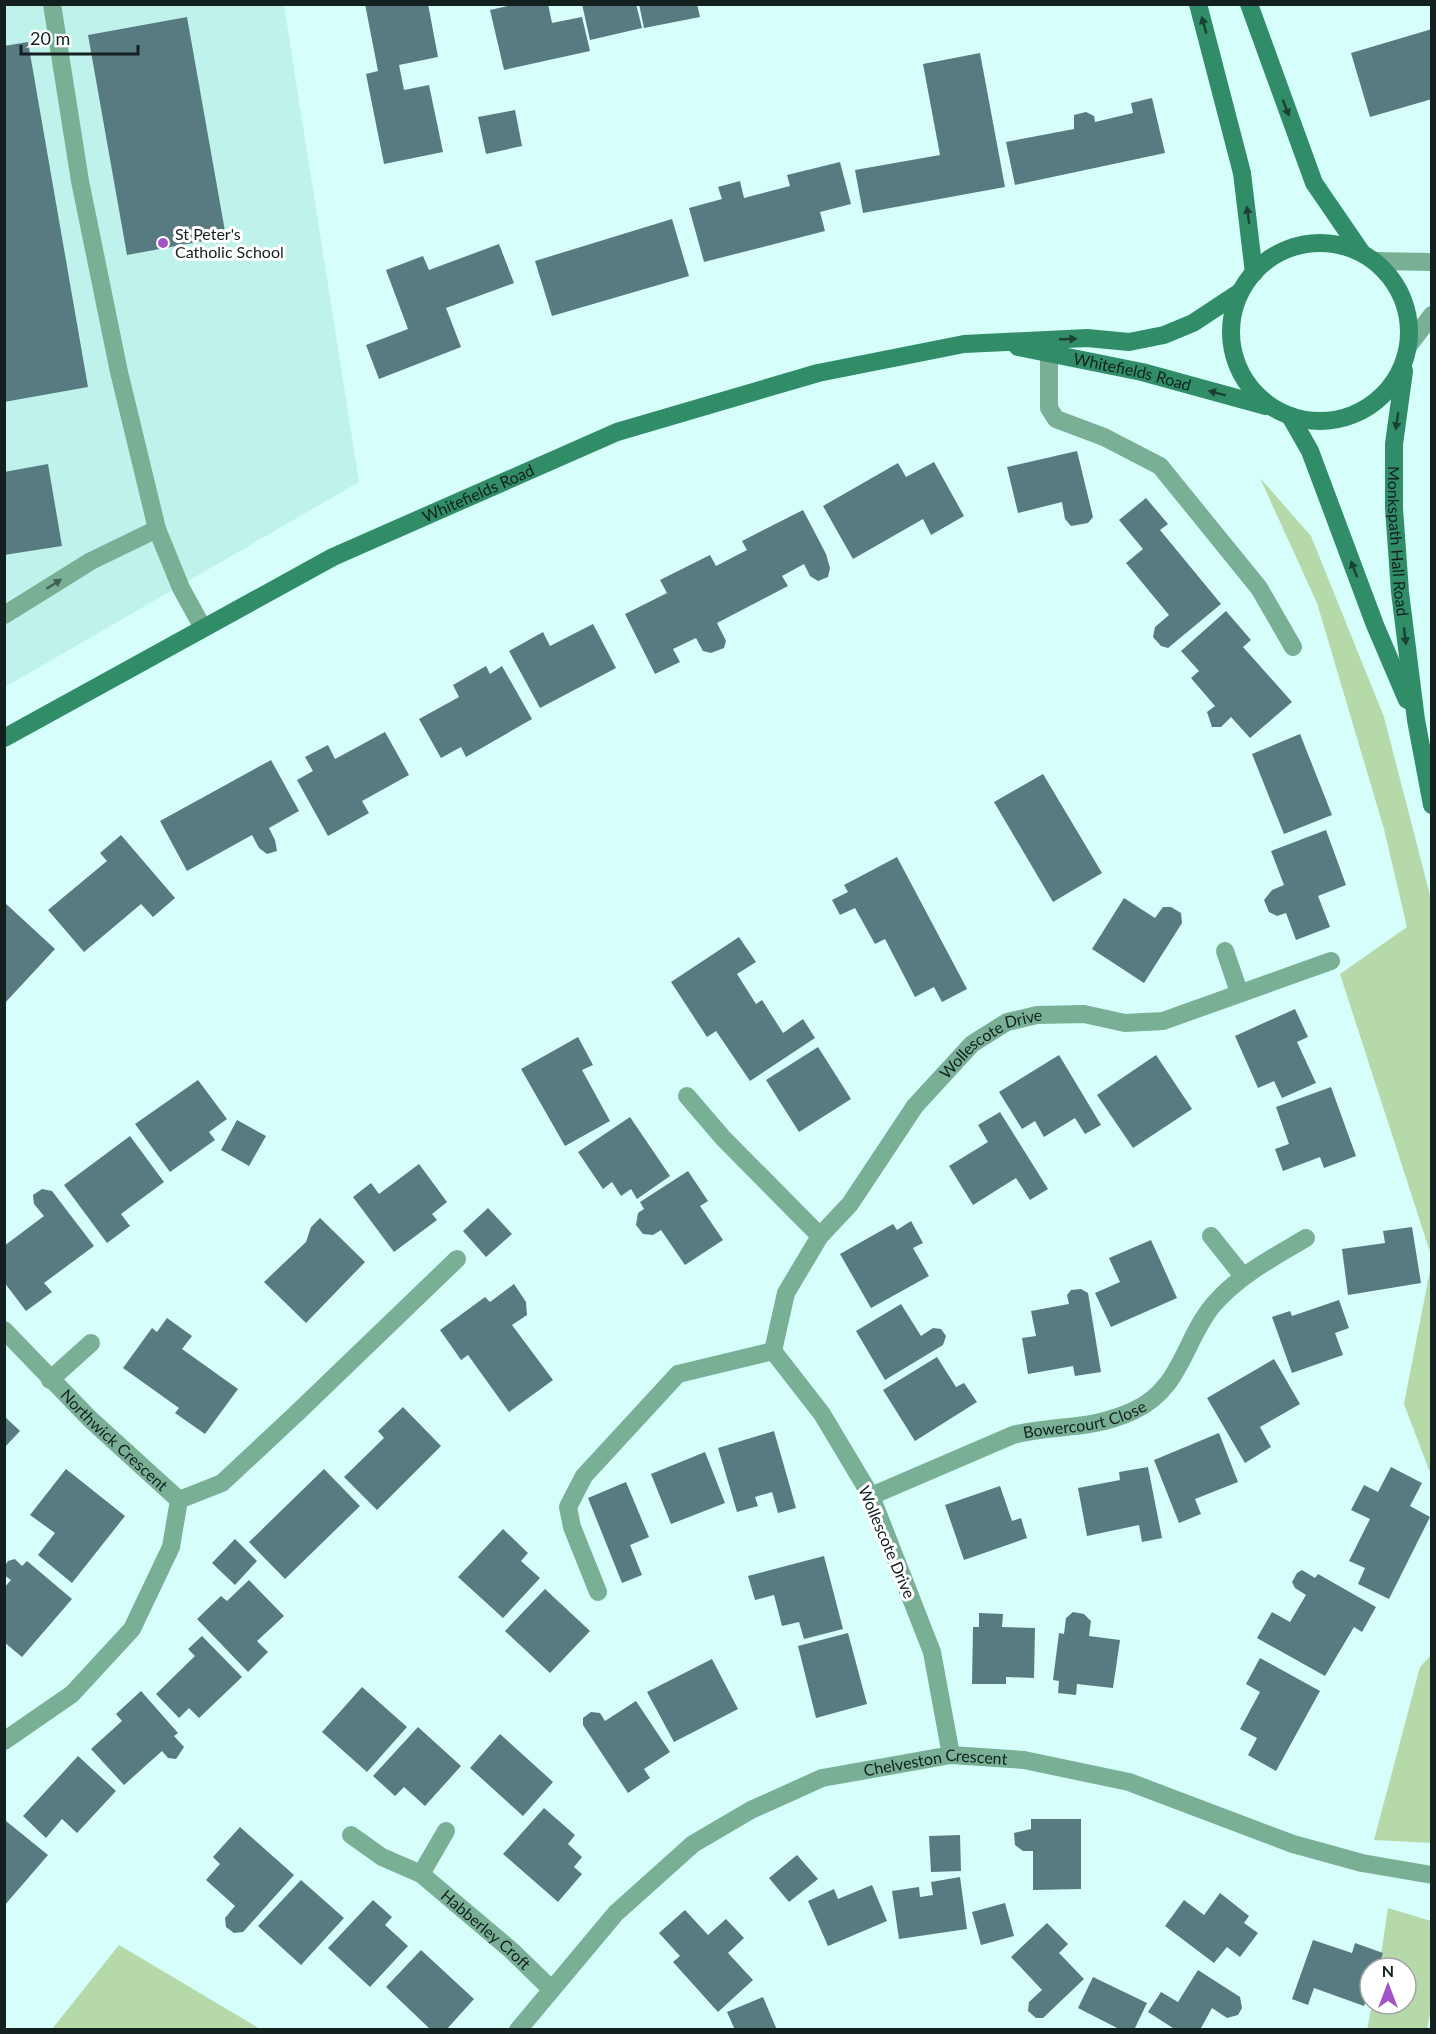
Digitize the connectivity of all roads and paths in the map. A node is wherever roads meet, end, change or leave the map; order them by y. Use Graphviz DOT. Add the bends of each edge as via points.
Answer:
graph roads {
  1 [pos="52,4"];
  2 [pos="1198,4"];
  3 [pos="1249,4"];
  4 [pos="1368,257"];
  5 [pos="1431,262"];
  6 [pos="1254,273"];
  7 [pos="1240,292"];
  8 [pos="1431,315"];
  9 [pos="989,341"];
  10 [pos="1049,353"];
  11 [pos="1407,354"];
  12 [pos="1273,408"];
  13 [pos="1290,416"];
  14 [pos="157,528"];
  15 [pos="4,615"];
  16 [pos="203,628"];
  17 [pos="1293,647"];
  18 [pos="1416,720"];
  19 [pos="4,738"];
  20 [pos="1431,805"];
  21 [pos="1225,951"];
  22 [pos="1331,961"];
  23 [pos="1239,992"];
  24 [pos="687,1096"];
  25 [pos="819,1236"];
  26 [pos="1211,1236"];
  27 [pos="1306,1238"];
  28 [pos="457,1259"];
  29 [pos="1243,1276"];
  30 [pos="4,1330"];
  31 [pos="91,1343"];
  32 [pos="773,1351"];
  33 [pos="50,1380"];
  34 [pos="871,1496"];
  35 [pos="179,1500"];
  36 [pos="598,1592"];
  37 [pos="4,1741"];
  38 [pos="951,1755"];
  39 [pos="446,1831"];
  40 [pos="351,1834"];
  41 [pos="421,1874"];
  42 [pos="1431,1875"];
  43 [pos="550,1988"];
  44 [pos="518,2030"];
  1 -- 14 [label="street" via="82,193 119,372"];
  6 -- 2 [label="street, one-way" via="1242,173"];
  3 -- 4 [label="street, one-way" via="1314,183"];
  4 -- 5 [label="street"];
  4 -- 6 [label="street" via="1336,244 1310,243 1272,257"];
  4 -- 11 [label="street" via="1386,272 1405,302 1410,327"];
  6 -- 7 [label="street"];
  9 -- 7 [label="street, Whitefields Road, one-way" via="1087,338 1129,342 1164,335 1193,323"];
  7 -- 12 [label="street" via="1231,340 1240,370 1253,391"];
  8 -- 11 [label="street"];
  9 -- 10 [label="street, Whitefields Road"];
  9 -- 16 [label="street, Whitefields Road" via="818,373 617,432 333,557"];
  12 -- 10 [label="street, Whitefields Road, one-way" via="1142,372"];
  10 -- 17 [label="street" via="1049,408 1056,419 1104,437 1160,466 1259,588"];
  11 -- 13 [label="street" via="1388,391 1358,413 1327,421"];
  11 -- 18 [label="street, Monkspath Hall Road, one-way" via="1394,444 1394,508"];
  12 -- 13 [label="street"];
  18 -- 13 [label="street, Monkspath Hall Road, one-way" via="1375,625 1310,451"];
  15 -- 14 [label="street, one-way" via="91,561"];
  14 -- 16 [label="street" via="181,588"];
  16 -- 19 [label="street, Whitefields Road"];
  18 -- 20 [label="street, Monkspath Hall Road"];
  21 -- 23 [label="street"];
  22 -- 23 [label="street, Wollescote Drive"];
  23 -- 25 [label="street, Wollescote Drive" via="1162,1021 1125,1023 1084,1014 1037,1015 1007,1022 972,1044 915,1106 850,1204"];
  24 -- 25 [label="street"];
  25 -- 32 [label="street, Wollescote Drive" via="786,1293"];
  26 -- 29 [label="street"];
  27 -- 29 [label="street, Bowercourt Close"];
  28 -- 35 [label="street, Northwick Crescent" via="222,1483"];
  29 -- 34 [label="street, Bowercourt Close" via="1213,1305 1173,1379 1135,1410 1099,1424 1036,1429 1013,1435"];
  30 -- 33 [label="street, Northwick Crescent"];
  31 -- 33 [label="street, Northwick Crescent"];
  32 -- 34 [label="street, Wollescote Drive" via="822,1414"];
  32 -- 36 [label="street" via="678,1374 584,1476 568,1507"];
  33 -- 35 [label="street, Northwick Crescent"];
  34 -- 38 [label="street, Wollescote Drive" via="932,1652"];
  35 -- 37 [label="street, Northwick Crescent" via="171,1547 132,1629 72,1694"];
  38 -- 42 [label="street, Chelveston Crescent" via="1024,1760 1129,1782 1293,1844 1362,1863"];
  38 -- 43 [label="street, Chelveston Crescent" via="822,1778 751,1810 693,1844 616,1913"];
  39 -- 41 [label="street"];
  40 -- 41 [label="street, Habberley Croft" via="382,1857"];
  41 -- 43 [label="street, Habberley Croft" via="513,1951"];
  43 -- 44 [label="street, Chelveston Crescent"];
}
